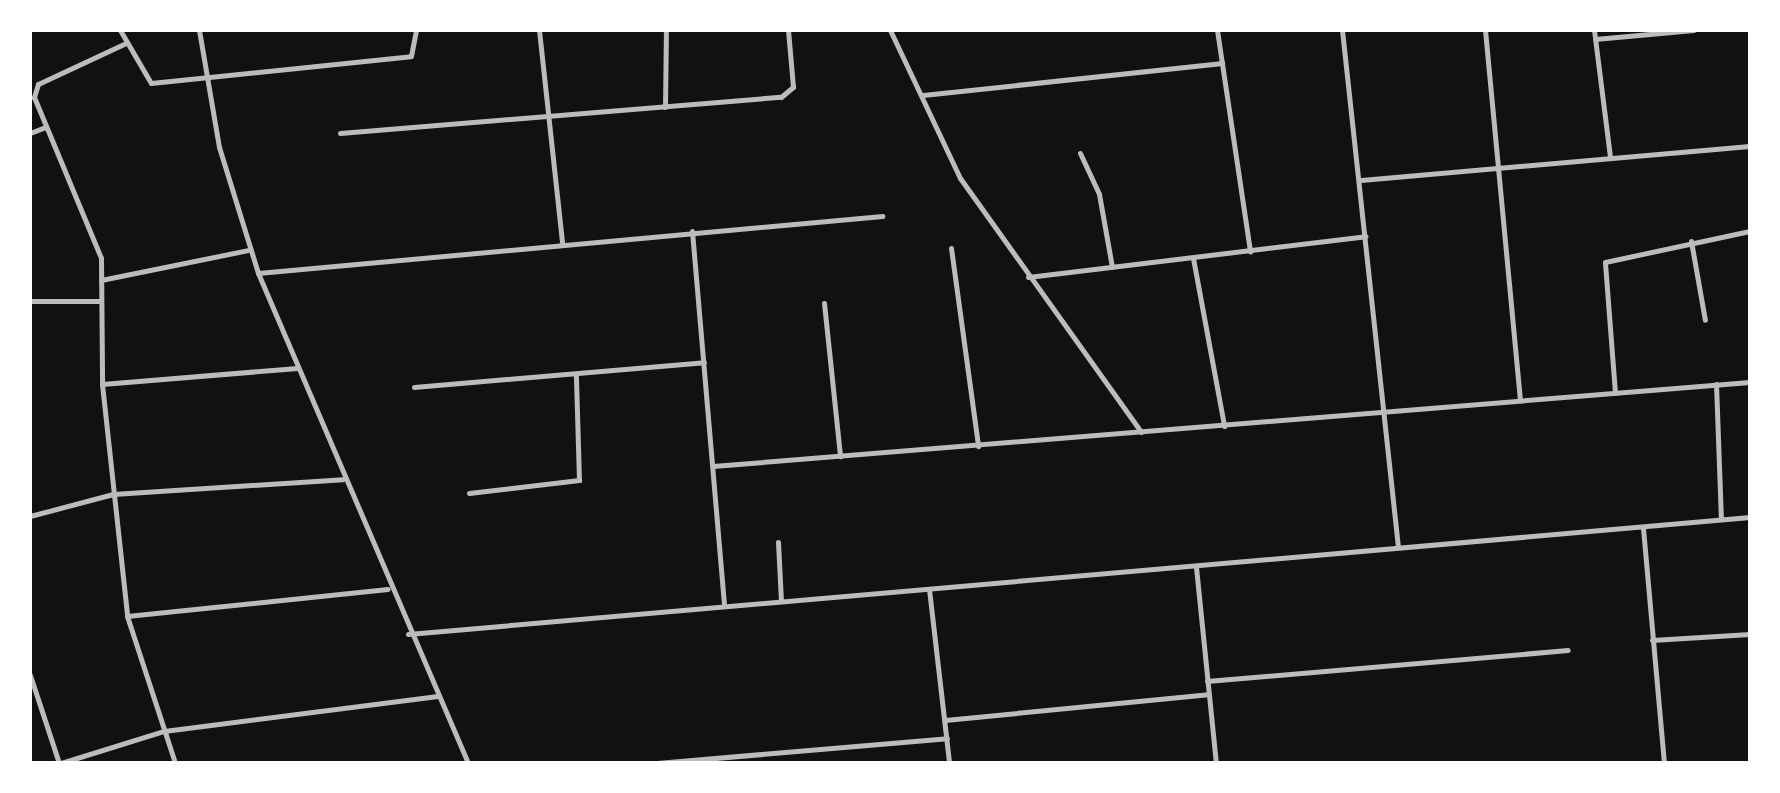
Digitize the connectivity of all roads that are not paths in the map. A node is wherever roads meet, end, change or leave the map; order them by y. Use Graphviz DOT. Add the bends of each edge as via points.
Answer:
graph roads {
  1 [pos="120,30"];
  2 [pos="199,30"];
  3 [pos="416,30"];
  4 [pos="539,30"];
  5 [pos="666,30"];
  6 [pos="788,30"];
  7 [pos="890,30"];
  8 [pos="1217,30"];
  9 [pos="1342,30"];
  10 [pos="1484,30"];
  11 [pos="1594,30"];
  12 [pos="1694,30"];
  13 [pos="1595,40"];
  14 [pos="126,43"];
  15 [pos="1222,63"];
  16 [pos="207,78"];
  17 [pos="923,95"];
  18 [pos="664,107"];
  19 [pos="546,114"];
  20 [pos="46,127"];
  21 [pos="30,133"];
  22 [pos="340,133"];
  23 [pos="1750,146"];
  24 [pos="1080,153"];
  25 [pos="1610,157"];
  26 [pos="1494,166"];
  27 [pos="1361,180"];
  28 [pos="882,216"];
  29 [pos="692,231"];
  30 [pos="1750,231"];
  31 [pos="1366,236"];
  32 [pos="1692,241"];
  33 [pos="562,243"];
  34 [pos="951,248"];
  35 [pos="250,250"];
  36 [pos="1250,252"];
  37 [pos="1193,258"];
  38 [pos="1112,268"];
  39 [pos="258,273"];
  40 [pos="1028,277"];
  41 [pos="101,280"];
  42 [pos="30,301"];
  43 [pos="101,301"];
  44 [pos="824,303"];
  45 [pos="1706,320"];
  46 [pos="704,362"];
  47 [pos="297,368"];
  48 [pos="576,376"];
  49 [pos="1750,382"];
  50 [pos="102,384"];
  51 [pos="1716,384"];
  52 [pos="414,386"];
  53 [pos="1615,394"];
  54 [pos="1520,400"];
  55 [pos="1386,413"];
  56 [pos="1224,426"];
  57 [pos="1141,432"];
  58 [pos="978,446"];
  59 [pos="840,456"];
  60 [pos="713,466"];
  61 [pos="343,478"];
  62 [pos="469,493"];
  63 [pos="113,494"];
  64 [pos="30,516"];
  65 [pos="1750,517"];
  66 [pos="1720,519"];
  67 [pos="1643,528"];
  68 [pos="778,542"];
  69 [pos="1398,547"];
  70 [pos="1196,566"];
  71 [pos="388,589"];
  72 [pos="930,589"];
  73 [pos="781,601"];
  74 [pos="724,606"];
  75 [pos="128,616"];
  76 [pos="408,634"];
  77 [pos="1750,634"];
  78 [pos="1652,640"];
  79 [pos="1568,650"];
  80 [pos="30,675"];
  81 [pos="1207,681"];
  82 [pos="1208,694"];
  83 [pos="438,696"];
  84 [pos="945,720"];
  85 [pos="164,731"];
  86 [pos="946,738"];
  87 [pos="697,761"];
  88 [pos="60,763"];
  89 [pos="175,763"];
  90 [pos="468,763"];
  91 [pos="658,763"];
  92 [pos="949,763"];
  93 [pos="1216,763"];
  94 [pos="1664,763"];
  1 -- 14 [label="street"];
  2 -- 16 [label="street"];
  3 -- 16 [label="street" via="411,56"];
  4 -- 19 [label="street"];
  5 -- 18 [label="street"];
  6 -- 18 [label="street" via="789,94"];
  7 -- 17 [label="street"];
  8 -- 15 [label="street"];
  9 -- 27 [label="street"];
  10 -- 26 [label="street"];
  11 -- 13 [label="street"];
  12 -- 13 [label="street"];
  13 -- 25 [label="street"];
  14 -- 16 [label="street" via="146,82"];
  14 -- 20 [label="street" via="34,90"];
  15 -- 17 [label="street"];
  15 -- 36 [label="street"];
  16 -- 35 [label="street"];
  17 -- 40 [label="street" via="960,178"];
  18 -- 19 [label="street"];
  19 -- 22 [label="street"];
  19 -- 33 [label="street"];
  20 -- 21 [label="street"];
  20 -- 41 [label="street" via="98,244"];
  23 -- 25 [label="street"];
  24 -- 38 [label="street" via="1099,194"];
  25 -- 26 [label="street"];
  26 -- 27 [label="street"];
  26 -- 54 [label="street"];
  27 -- 31 [label="street"];
  28 -- 29 [label="street"];
  29 -- 33 [label="street"];
  29 -- 46 [label="street"];
  30 -- 32 [label="street"];
  31 -- 36 [label="street"];
  31 -- 55 [label="street"];
  32 -- 45 [label="street"];
  32 -- 53 [label="street" via="1605,262"];
  33 -- 39 [label="street"];
  34 -- 58 [label="street"];
  35 -- 39 [label="street"];
  35 -- 41 [label="street"];
  36 -- 37 [label="street"];
  37 -- 38 [label="street"];
  37 -- 56 [label="street"];
  38 -- 40 [label="street"];
  39 -- 47 [label="street"];
  40 -- 57 [label="street"];
  41 -- 43 [label="street"];
  42 -- 43 [label="street"];
  43 -- 50 [label="street"];
  44 -- 59 [label="street"];
  46 -- 48 [label="street"];
  46 -- 60 [label="street"];
  47 -- 50 [label="street"];
  47 -- 61 [label="street"];
  48 -- 52 [label="street"];
  48 -- 62 [label="street" via="579,480"];
  49 -- 51 [label="street"];
  50 -- 63 [label="street"];
  51 -- 53 [label="street"];
  51 -- 66 [label="street"];
  53 -- 54 [label="street"];
  54 -- 55 [label="street"];
  55 -- 56 [label="street"];
  55 -- 69 [label="street"];
  56 -- 57 [label="street"];
  57 -- 58 [label="street"];
  58 -- 59 [label="street"];
  59 -- 60 [label="street"];
  60 -- 74 [label="street"];
  61 -- 63 [label="street"];
  61 -- 71 [label="street"];
  63 -- 64 [label="street"];
  63 -- 75 [label="street"];
  65 -- 66 [label="street"];
  66 -- 67 [label="street"];
  67 -- 69 [label="street"];
  67 -- 78 [label="street"];
  68 -- 73 [label="street"];
  69 -- 70 [label="street"];
  70 -- 72 [label="street"];
  70 -- 81 [label="street"];
  71 -- 75 [label="street"];
  71 -- 76 [label="street"];
  72 -- 73 [label="street"];
  72 -- 84 [label="street"];
  73 -- 74 [label="street"];
  74 -- 76 [label="street"];
  75 -- 85 [label="street"];
  76 -- 83 [label="street"];
  77 -- 78 [label="street"];
  78 -- 94 [label="street"];
  79 -- 81 [label="street"];
  80 -- 88 [label="street"];
  81 -- 82 [label="street"];
  82 -- 84 [label="street"];
  82 -- 93 [label="street"];
  83 -- 85 [label="street"];
  83 -- 90 [label="street"];
  84 -- 86 [label="street"];
  85 -- 88 [label="street"];
  85 -- 89 [label="street"];
  86 -- 87 [label="street"];
  86 -- 92 [label="street"];
  87 -- 91 [label="street"];
}
